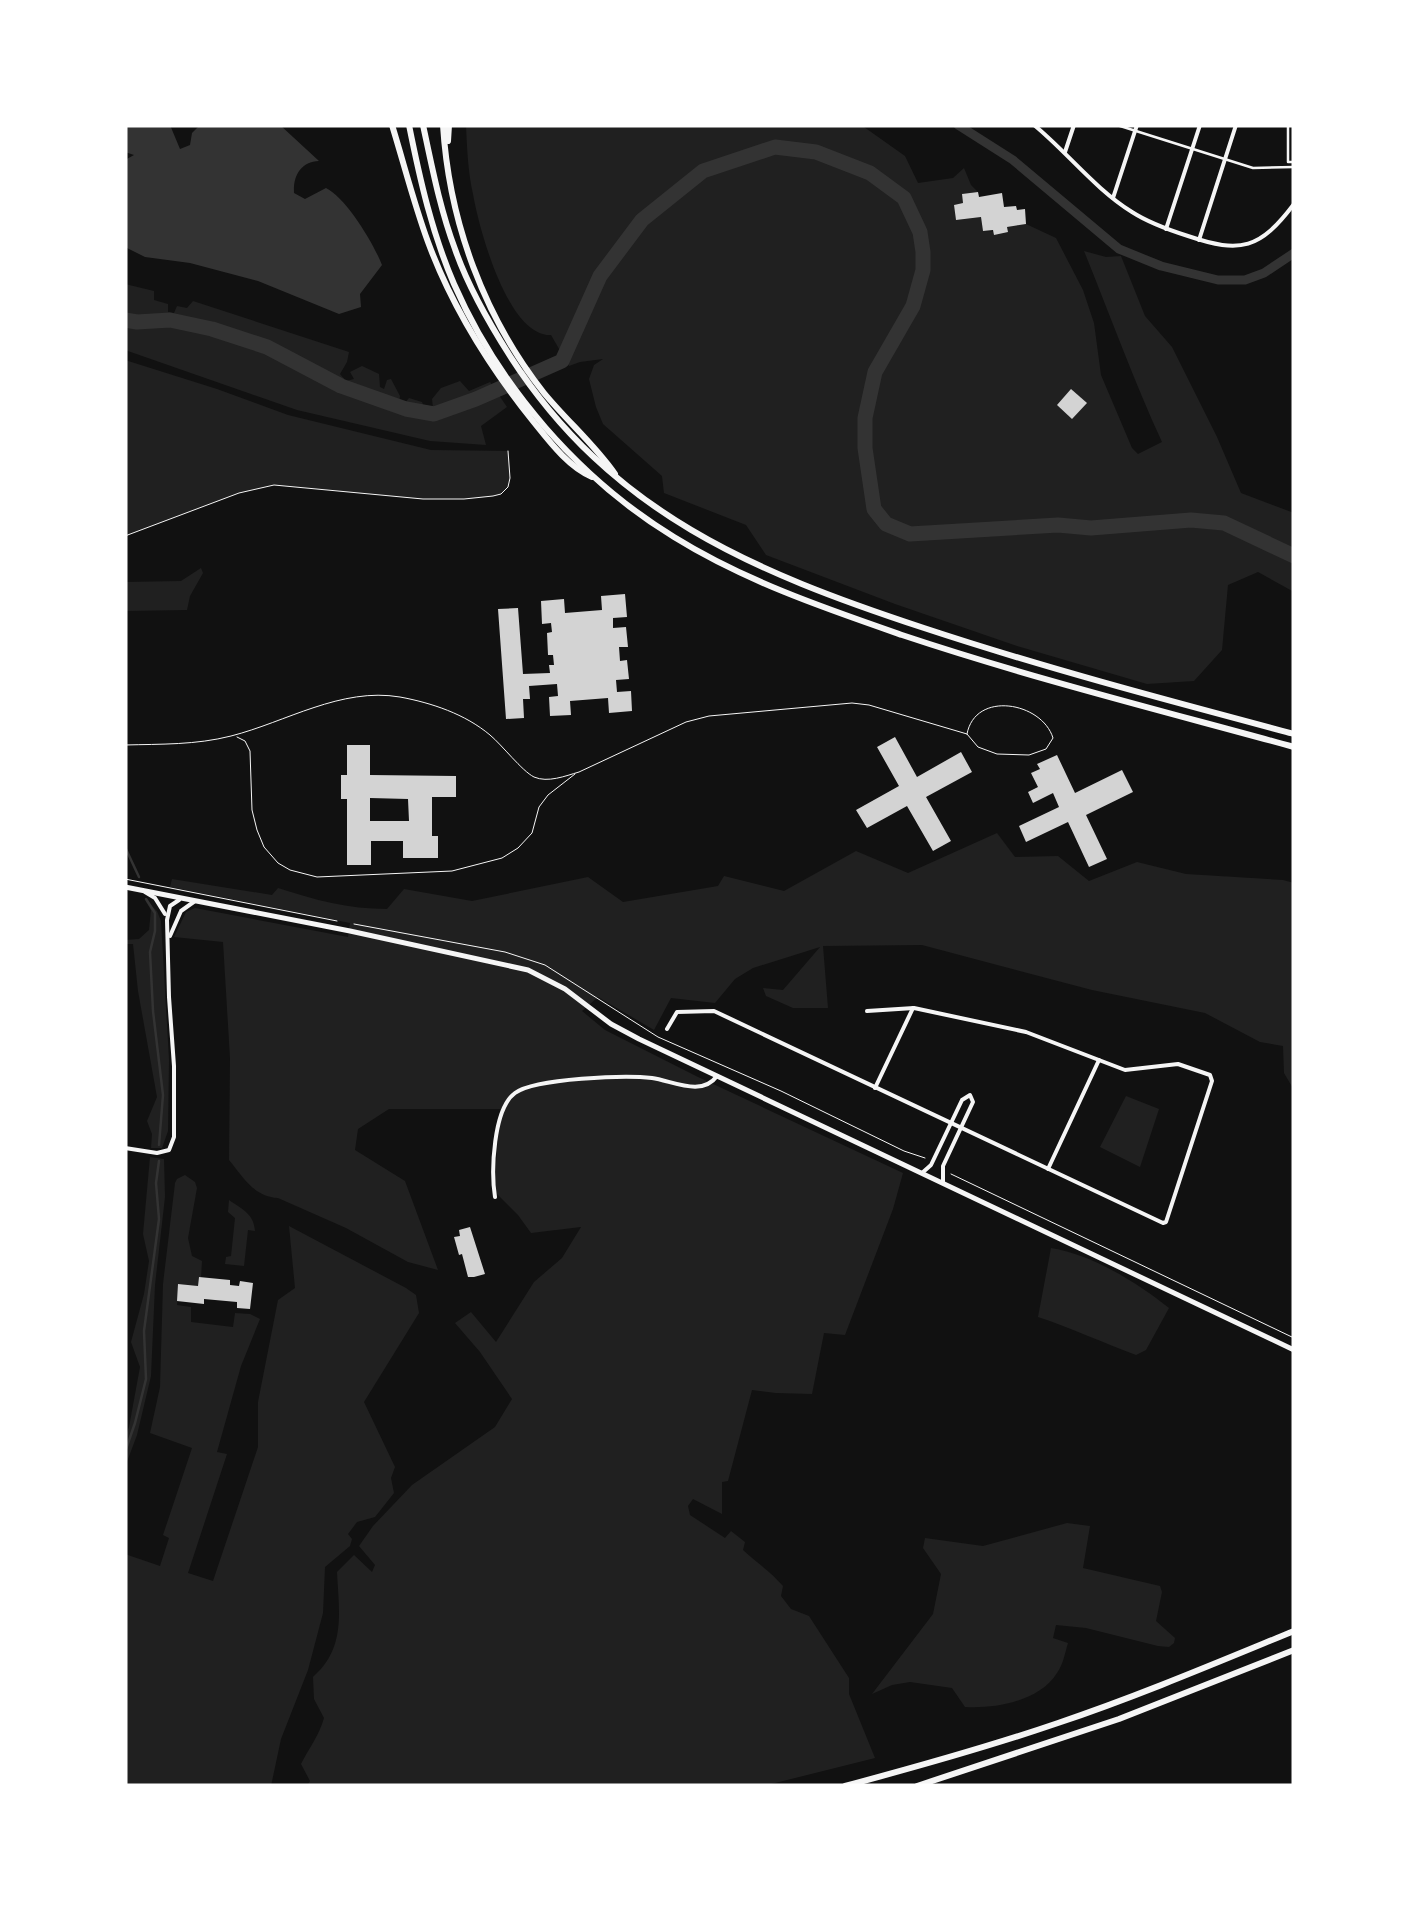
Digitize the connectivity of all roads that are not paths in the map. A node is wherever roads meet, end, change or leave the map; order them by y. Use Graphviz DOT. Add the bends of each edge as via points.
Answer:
graph roads {
  1 [pos="392,125"];
  2 [pos="409,125"];
  3 [pos="422,125"];
  4 [pos="446,125"];
  5 [pos="1034,125"];
  6 [pos="1074,125"];
  7 [pos="1118,125"];
  8 [pos="1200,125"];
  9 [pos="1236,125"];
  10 [pos="1288,125"];
  11 [pos="1136,128"];
  12 [pos="1192,149"];
  13 [pos="1066,152"];
  14 [pos="1225,159"];
  15 [pos="1294,165"];
  16 [pos="1113,198"];
  17 [pos="1294,204"];
  18 [pos="1166,229"];
  19 [pos="1199,240"];
  20 [pos="500,332"];
  21 [pos="482,344"];
  22 [pos="968,734"];
  23 [pos="1294,734"];
  24 [pos="234,736"];
  25 [pos="125,745"];
  26 [pos="1294,748"];
  27 [pos="579,772"];
  28 [pos="125,887"];
  29 [pos="141,890"];
  30 [pos="179,898"];
  31 [pos="197,900"];
  32 [pos="181,911"];
  33 [pos="167,920"];
  34 [pos="168,940"];
  35 [pos="913,1008"];
  36 [pos="867,1011"];
  37 [pos="667,1028"];
  38 [pos="1099,1060"];
  39 [pos="716,1076"];
  40 [pos="875,1088"];
  41 [pos="952,1123"];
  42 [pos="962,1128"];
  43 [pos="125,1148"];
  44 [pos="1048,1169"];
  45 [pos="922,1174"];
  46 [pos="943,1184"];
  47 [pos="494,1196"];
  48 [pos="1294,1350"];
  49 [pos="1294,1630"];
  50 [pos="1294,1650"];
  51 [pos="844,1786"];
  52 [pos="917,1786"];
  1 -- 21 [label="highway" via="429,245"];
  2 -- 21 [label="highway" via="426,204"];
  3 -- 20 [label="highway" via="456,253"];
  4 -- 20 [label="highway" via="455,212"];
  5 -- 13 [label="street"];
  6 -- 13 [label="street"];
  7 -- 11 [label="street"];
  8 -- 12 [label="street"];
  9 -- 14 [label="street"];
  10 -- 15 [label="street" via="1288,162"];
  11 -- 12 [label="street"];
  11 -- 16 [label="street"];
  12 -- 14 [label="street"];
  12 -- 18 [label="street"];
  13 -- 16 [label="street"];
  14 -- 15 [label="street" via="1253,168"];
  14 -- 19 [label="street"];
  16 -- 18 [label="street"];
  17 -- 19 [label="street" via="1258,241 1224,246"];
  18 -- 19 [label="street"];
  20 -- 23 [label="highway" via="527,383 619,480 688,529 768,570 964,641"];
  21 -- 26 [label="highway" via="502,381 580,472 690,546 832,611"];
  22 -- 22 [label="lane" via="978,747 1009,756 1038,752 1053,738 1036,714 1008,706 981,712"];
  22 -- 27 [label="lane" via="852,703 709,716"];
  24 -- 25 [label="lane"];
  24 -- 27 [label="lane" via="331,703 388,696 472,722 530,775 550,779"];
  24 -- 27 [label="lane" via="250,751 252,810 264,847 304,876 452,871 502,858 532,832 539,806"];
  28 -- 29 [label="main road"];
  29 -- 30 [label="main road"];
  29 -- 33 [label="street" via="159,903"];
  30 -- 31 [label="main road"];
  30 -- 32 [label="street"];
  30 -- 33 [label="street"];
  31 -- 32 [label="street"];
  31 -- 39 [label="main road" via="535,973 612,1024"];
  32 -- 34 [label="street"];
  33 -- 34 [label="street"];
  34 -- 43 [label="street" via="174,1138 163,1153"];
  35 -- 36 [label="street"];
  35 -- 38 [label="street" via="1026,1032"];
  35 -- 40 [label="street"];
  37 -- 40 [label="street" via="677,1012 714,1011"];
  38 -- 44 [label="street"];
  38 -- 44 [label="street" via="1124,1070 1178,1064 1212,1079 1164,1223"];
  39 -- 45 [label="main road"];
  39 -- 47 [label="street" via="694,1088 634,1076 517,1092 500,1118"];
  40 -- 41 [label="street"];
  41 -- 42 [label="street"];
  41 -- 42 [label="street" via="970,1096"];
  41 -- 45 [label="street"];
  42 -- 44 [label="street"];
  42 -- 46 [label="street" via="943,1166"];
  45 -- 46 [label="main road"];
  46 -- 48 [label="main road"];
  49 -- 51 [label="highway" via="1057,1723"];
  50 -- 52 [label="highway" via="1119,1719"];
}
